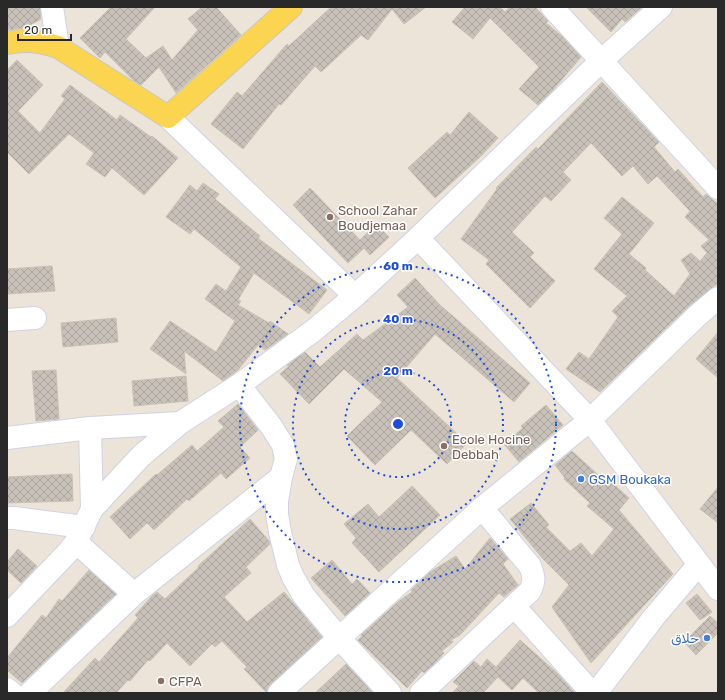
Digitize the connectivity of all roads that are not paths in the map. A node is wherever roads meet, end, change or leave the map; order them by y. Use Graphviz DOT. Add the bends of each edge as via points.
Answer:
graph roads {
  1 [pos="52,7"];
  2 [pos="291,7"];
  3 [pos="552,7"];
  4 [pos="661,7"];
  5 [pos="7,43"];
  6 [pos="58,47"];
  7 [pos="601,61"];
  8 [pos="168,117"];
  9 [pos="718,188"];
  10 [pos="418,238"];
  11 [pos="355,296"];
  12 [pos="718,298"];
  13 [pos="36,318"];
  14 [pos="7,320"];
  15 [pos="239,385"];
  16 [pos="590,420"];
  17 [pos="180,423"];
  18 [pos="90,428"];
  19 [pos="7,438"];
  20 [pos="281,478"];
  21 [pos="482,508"];
  22 [pos="7,518"];
  23 [pos="84,526"];
  24 [pos="699,564"];
  25 [pos="718,589"];
  26 [pos="134,594"];
  27 [pos="514,606"];
  28 [pos="7,616"];
  29 [pos="339,638"];
  30 [pos="7,689"];
  31 [pos="12,693"];
  32 [pos="30,693"];
  33 [pos="279,693"];
  34 [pos="390,693"];
  35 [pos="421,693"];
  36 [pos="592,693"];
  37 [pos="596,693"];
  1 -- 6 [label="street"];
  2 -- 8 [label="main road"];
  3 -- 7 [label="street"];
  4 -- 7 [label="street"];
  5 -- 6 [label="main road" via="44,42"];
  6 -- 8 [label="main road"];
  7 -- 9 [label="street"];
  7 -- 10 [label="street"];
  8 -- 11 [label="street"];
  10 -- 11 [label="street"];
  10 -- 16 [label="street"];
  11 -- 15 [label="street" via="313,332"];
  12 -- 16 [label="street"];
  13 -- 14 [label="street"];
  15 -- 17 [label="street"];
  15 -- 20 [label="street" via="283,445 286,459"];
  16 -- 21 [label="street"];
  16 -- 24 [label="street"];
  17 -- 18 [label="street"];
  17 -- 23 [label="street" via="141,456"];
  18 -- 19 [label="street"];
  18 -- 23 [label="street"];
  20 -- 26 [label="street"];
  20 -- 29 [label="street" via="277,514 288,565 304,596"];
  21 -- 27 [label="street" via="530,566 534,576 535,582 530,591"];
  21 -- 29 [label="street"];
  22 -- 23 [label="street"];
  23 -- 26 [label="street"];
  23 -- 28 [label="street"];
  24 -- 25 [label="street"];
  24 -- 37 [label="street" via="654,617"];
  26 -- 32 [label="street"];
  27 -- 35 [label="street"];
  27 -- 36 [label="street"];
  29 -- 33 [label="street"];
  29 -- 34 [label="street"];
  30 -- 31 [label="street"];
}
